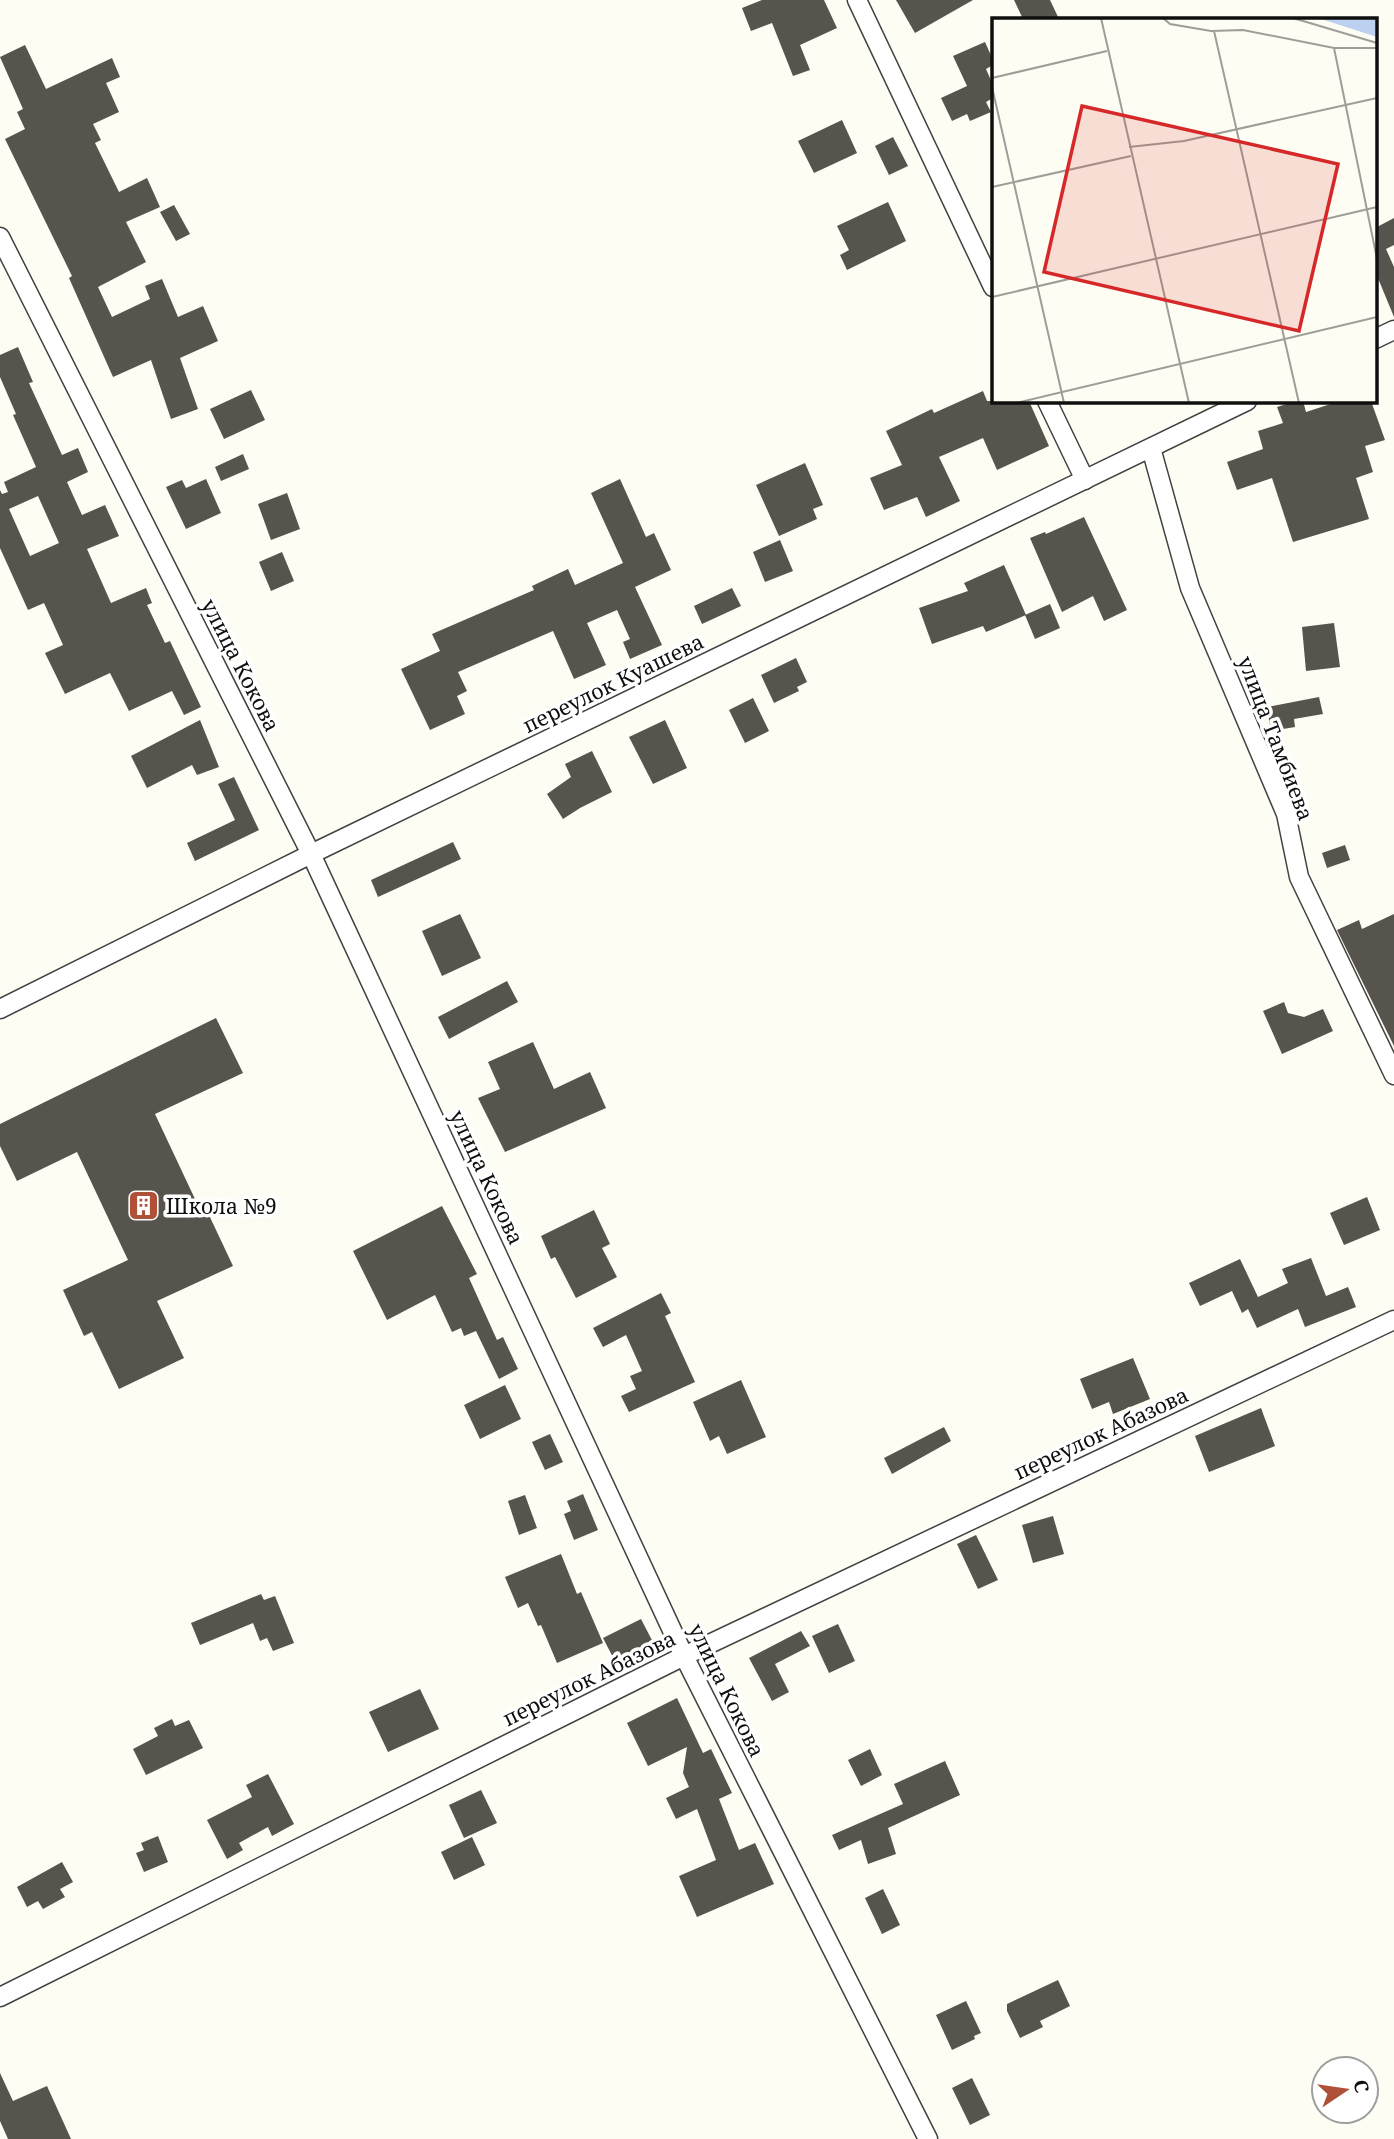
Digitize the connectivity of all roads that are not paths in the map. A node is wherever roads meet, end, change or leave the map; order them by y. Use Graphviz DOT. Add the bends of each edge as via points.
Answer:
graph roads {
  1 [pos="857,0"];
  2 [pos="0,237"];
  3 [pos="992,285"];
  4 [pos="1394,330"];
  5 [pos="1376,339"];
  6 [pos="1047,402"];
  7 [pos="1245,402"];
  8 [pos="1151,448"];
  9 [pos="1085,480"];
  10 [pos="311,854"];
  11 [pos="0,1009"];
  12 [pos="1394,1075"];
  13 [pos="1394,1320"];
  14 [pos="684,1656"];
  15 [pos="0,1997"];
  16 [pos="928,2139"];
  1 -- 3 [label="street"];
  2 -- 10 [label="street, улица Кокова"];
  4 -- 5 [label="street"];
  6 -- 9 [label="street"];
  7 -- 8 [label="street, переулок Куашева"];
  8 -- 9 [label="street, переулок Куашева"];
  8 -- 12 [label="street, улица Тамбиева" via="1190,589 1286,814 1299,877"];
  9 -- 10 [label="street, переулок Куашева"];
  10 -- 11 [label="street, переулок Куашева"];
  10 -- 14 [label="street, улица Кокова"];
  13 -- 14 [label="street, переулок Абазова"];
  14 -- 15 [label="street, переулок Абазова"];
  14 -- 16 [label="street, улица Кокова"];
}
